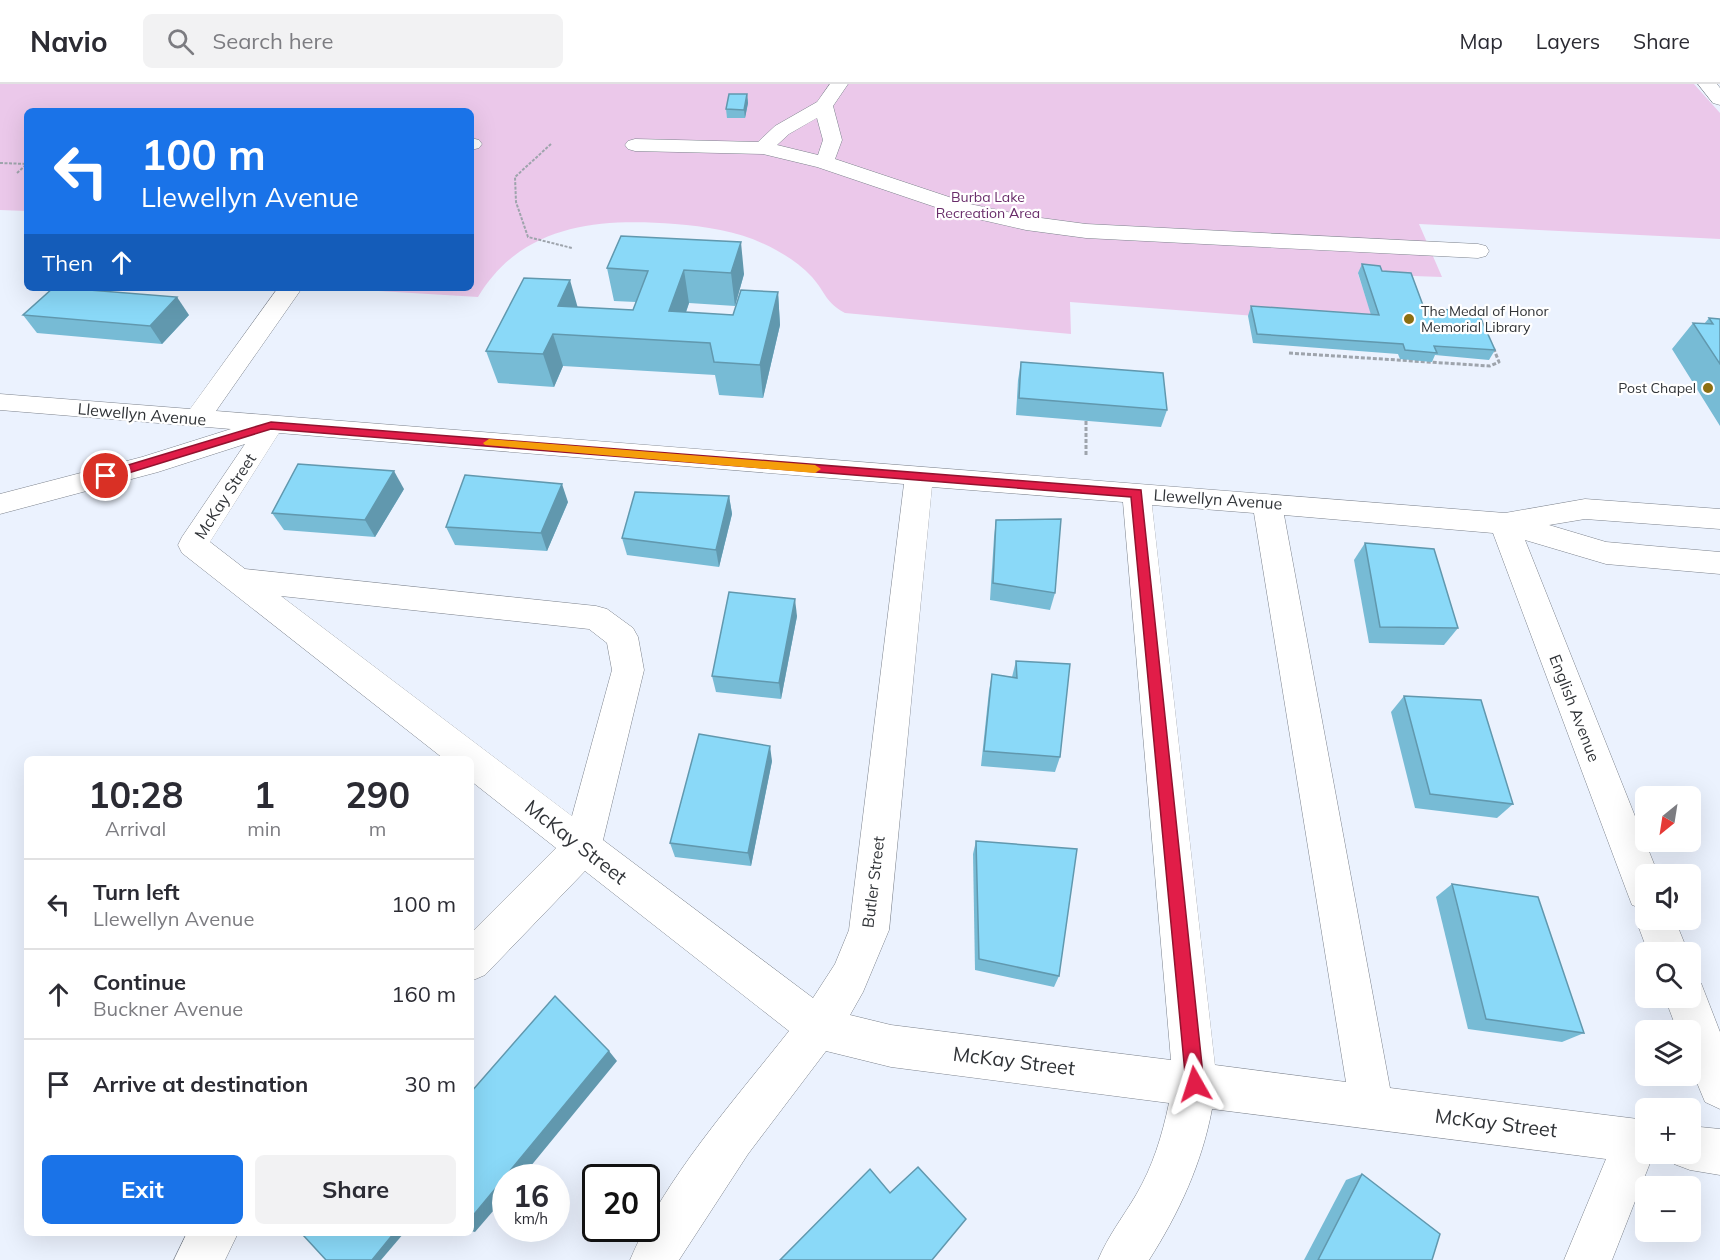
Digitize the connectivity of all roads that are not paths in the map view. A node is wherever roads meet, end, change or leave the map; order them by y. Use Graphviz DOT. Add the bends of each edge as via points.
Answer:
graph roads {
  1 [pos="839,84"];
  2 [pos="1707,84"];
  3 [pos="1720,99"];
  4 [pos="824,106"];
  5 [pos="635,144"];
  6 [pos="763,148"];
  7 [pos="823,162"];
  8 [pos="1478,251"];
  9 [pos="288,291"];
  10 [pos="0,402"];
  11 [pos="197,418"];
  12 [pos="271,425"];
  13 [pos="919,477"];
  14 [pos="1136,493"];
  15 [pos="1267,503"];
  16 [pos="0,504"];
  17 [pos="1720,519"];
  18 [pos="1504,523"];
  19 [pos="1720,563"];
  20 [pos="240,580"];
  21 [pos="466,756"];
  22 [pos="474,762"];
  23 [pos="583,847"];
  24 [pos="1635,864"];
  25 [pos="474,958"];
  26 [pos="1690,1008"];
  27 [pos="818,1028"];
  28 [pos="1195,1084"];
  29 [pos="1720,1087"];
  30 [pos="1372,1107"];
  31 [pos="1635,1141"];
  32 [pos="1701,1149"];
  33 [pos="1720,1152"];
  34 [pos="1635,1155"];
  35 [pos="212,1236"];
  36 [pos="198,1260"];
  37 [pos="654,1260"];
  38 [pos="1122,1260"];
  39 [pos="1588,1260"];
  1 -- 4 [label="street"];
  2 -- 3 [label="street"];
  4 -- 6 [label="street" via="782,130"];
  4 -- 7 [label="street" via="833,149"];
  5 -- 6 [label="street"];
  6 -- 7 [label="street"];
  7 -- 8 [label="street" via="964,209 1026,223 1086,231"];
  9 -- 11 [label="street"];
  10 -- 11 [label="street, Llewellyn Avenue"];
  11 -- 12 [label="street, Llewellyn Avenue"];
  12 -- 13 [label="street, Llewellyn Avenue"];
  12 -- 16 [label="street" via="148,465"];
  12 -- 20 [label="street, McKay Street" via="193,545"];
  13 -- 14 [label="street, Llewellyn Avenue"];
  13 -- 27 [label="street, Butler Street" via="869,930 849,978"];
  14 -- 15 [label="street, Llewellyn Avenue"];
  14 -- 28 [label="street"];
  15 -- 18 [label="street, Llewellyn Avenue"];
  15 -- 30 [label="street"];
  17 -- 18 [label="street, Llewellyn Avenue" via="1585,509"];
  18 -- 19 [label="street, Llewellyn Avenue" via="1606,553"];
  18 -- 24 [label="street, English Avenue"];
  20 -- 21 [label="street, McKay Street"];
  20 -- 23 [label="street" via="596,618 622,637 628,670"];
  22 -- 23 [label="street, McKay Street"];
  23 -- 25 [label="street"];
  23 -- 27 [label="street, McKay Street"];
  26 -- 29 [label="street"];
  27 -- 28 [label="street, McKay Street" via="891,1046"];
  27 -- 37 [label="street, Butler Street" via="732,1138 666,1235"];
  28 -- 30 [label="street, McKay Street"];
  28 -- 38 [label="street" via="1182,1148 1153,1211"];
  30 -- 31 [label="street, McKay Street"];
  32 -- 33 [label="street"];
  34 -- 39 [label="street"];
  35 -- 36 [label="street"];
}
